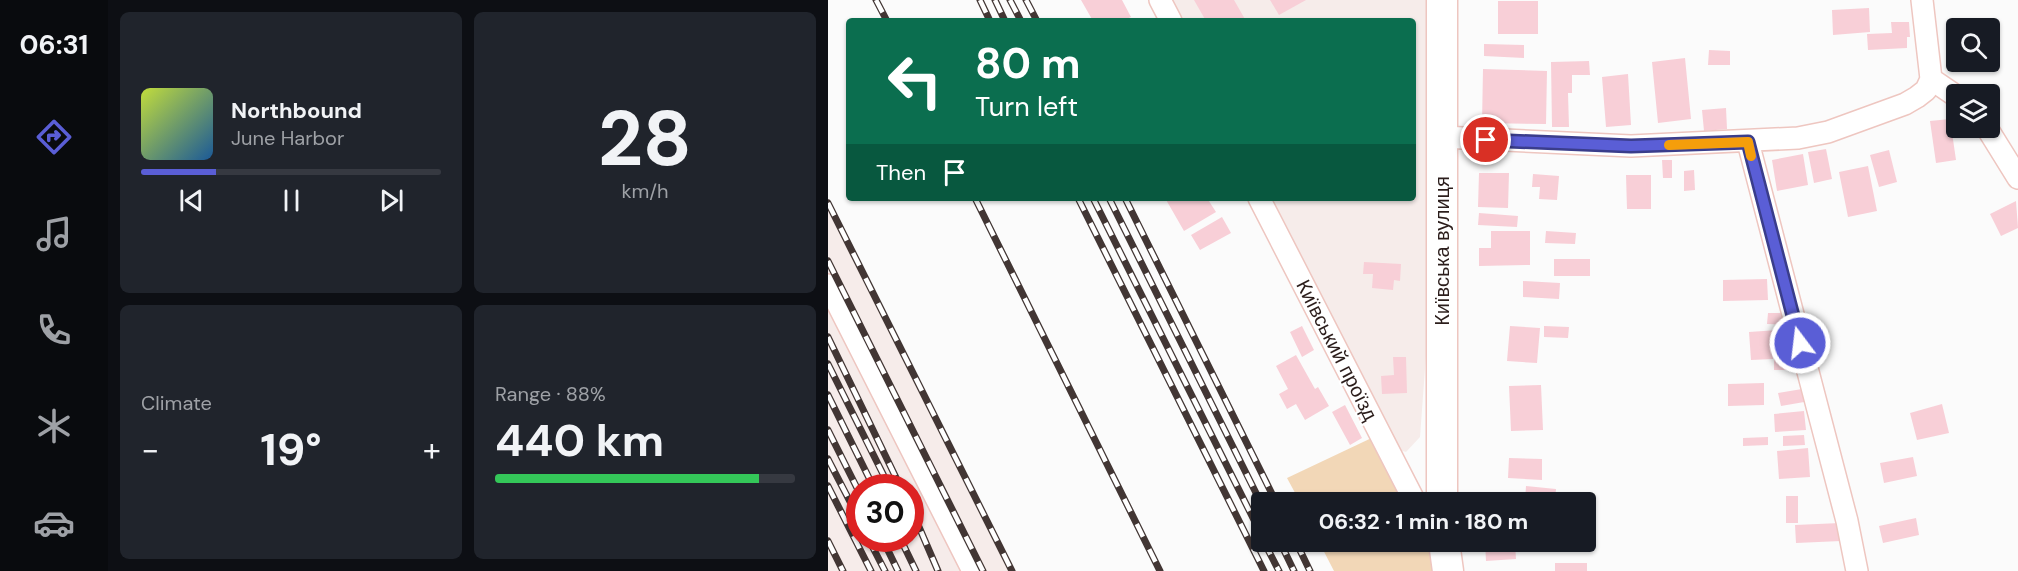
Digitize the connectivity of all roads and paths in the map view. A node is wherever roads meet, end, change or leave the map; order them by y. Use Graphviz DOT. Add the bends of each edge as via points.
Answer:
graph roads {
  1 [pos="1160,0"];
  2 [pos="1442,0"];
  3 [pos="1922,0"];
  4 [pos="1169,18"];
  5 [pos="1931,79"];
  6 [pos="1946,89"];
  7 [pos="1442,137"];
  8 [pos="1993,138"];
  9 [pos="1748,142"];
  10 [pos="2018,178"];
  11 [pos="1261,201"];
  12 [pos="828,285"];
  13 [pos="1410,492"];
  14 [pos="1442,492"];
  15 [pos="973,571"];
  16 [pos="1857,571"];
  1 -- 4 [label="street"];
  2 -- 7 [label="street, Київська вулиця"];
  3 -- 5 [label="street"];
  5 -- 6 [label="street"];
  5 -- 9 [label="street" via="1926,90 1911,101 1828,132"];
  7 -- 9 [label="street" via="1609,146"];
  7 -- 14 [label="street, Київська вулиця"];
  8 -- 10 [label="street"];
  9 -- 16 [label="street"];
  11 -- 13 [label="street, Київський проїзд"];
  12 -- 15 [label="street"];
}
